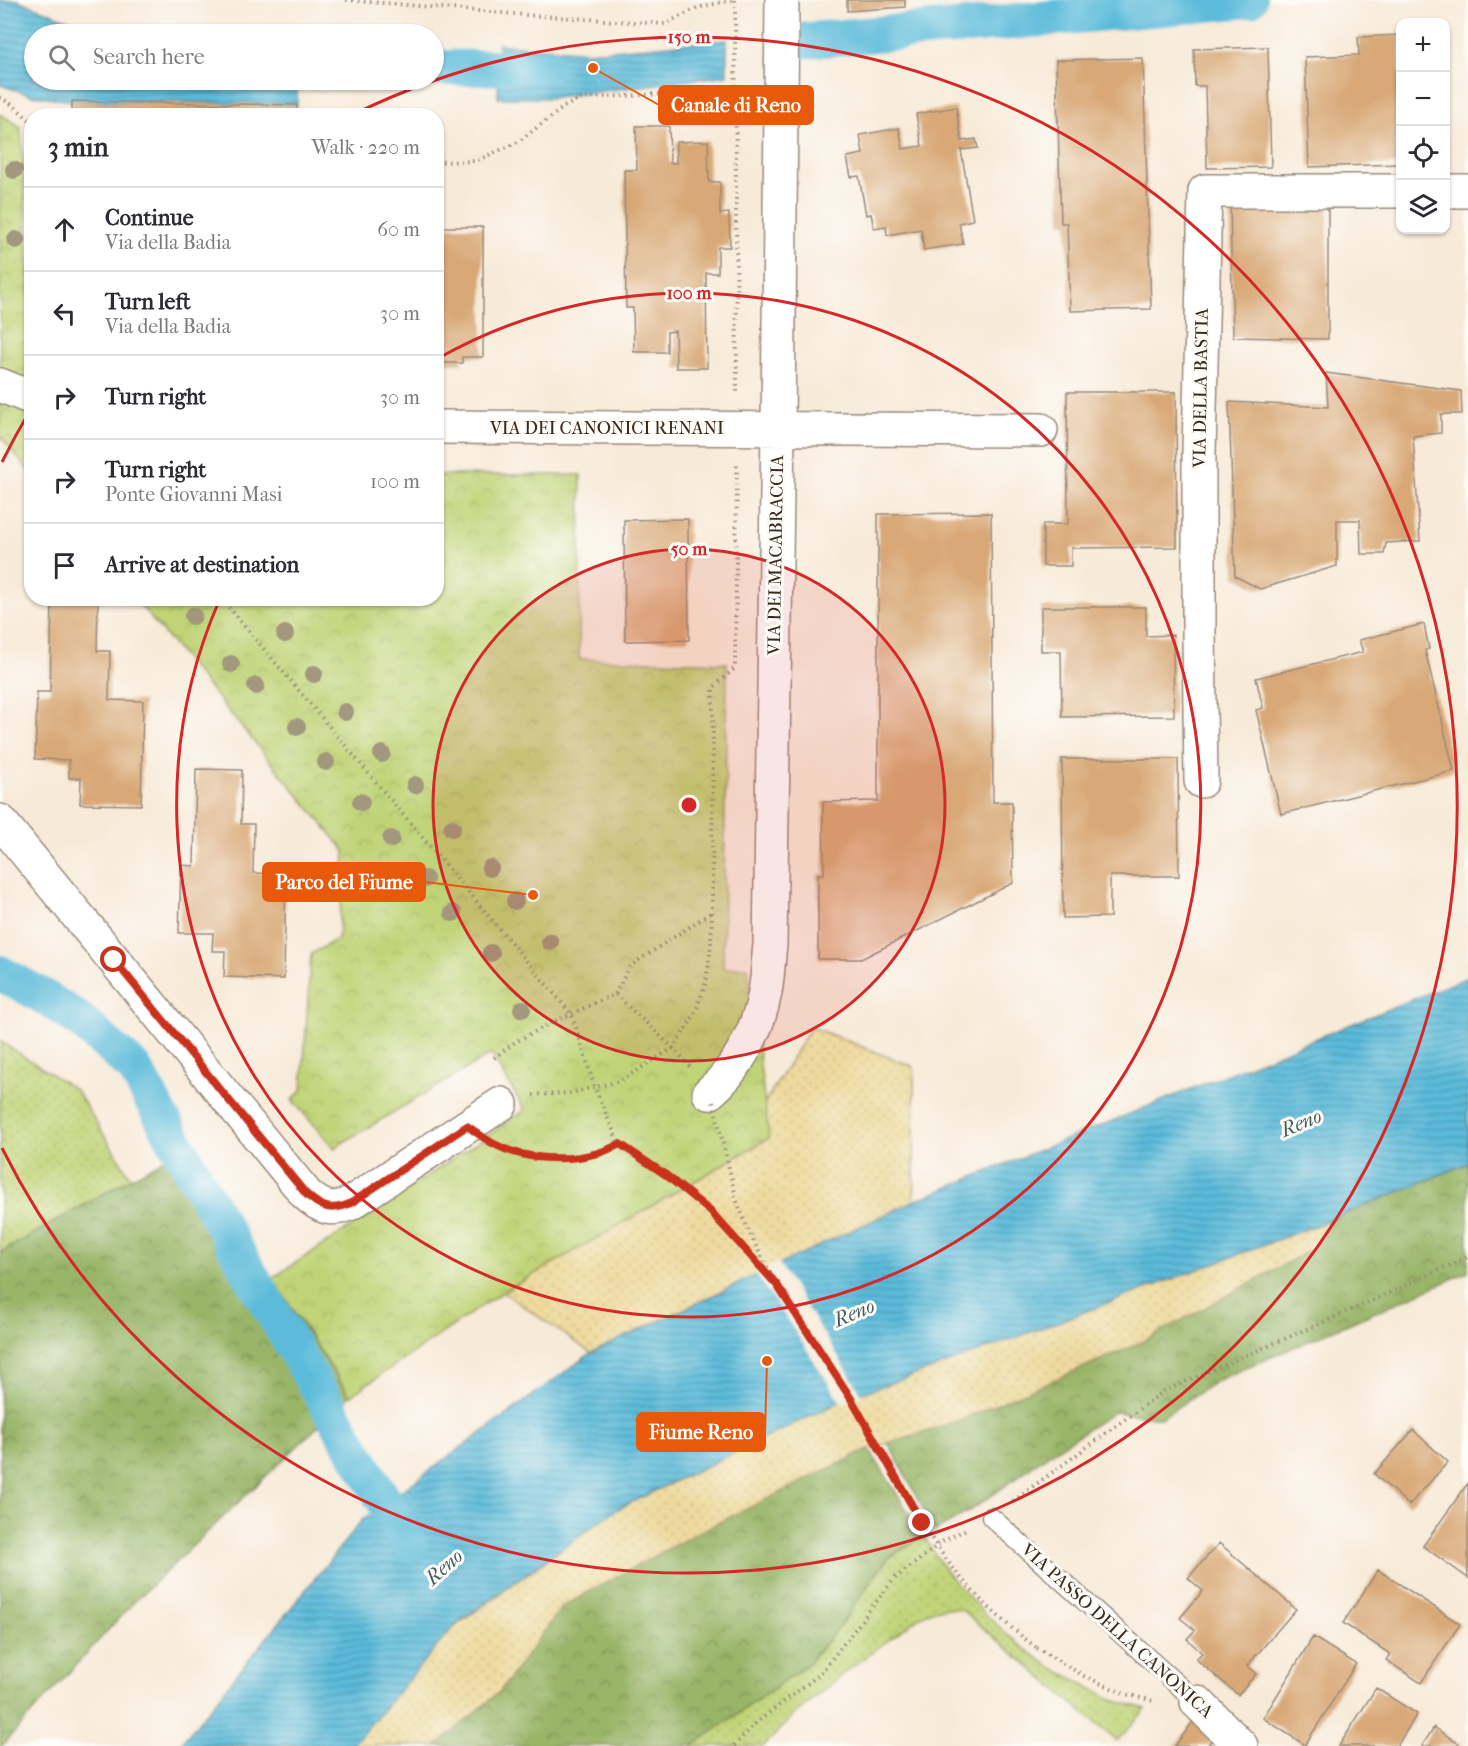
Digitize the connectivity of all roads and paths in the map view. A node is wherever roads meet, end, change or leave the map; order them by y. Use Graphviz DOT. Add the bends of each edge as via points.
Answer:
graph roads {
  1 [pos="346,0"];
  2 [pos="734,0"];
  3 [pos="782,0"];
  4 [pos="781,89"];
  5 [pos="736,91"];
  6 [pos="0,97"];
  7 [pos="24,115"];
  8 [pos="444,162"];
  9 [pos="1396,191"];
  10 [pos="1450,191"];
  11 [pos="1468,191"];
  12 [pos="737,381"];
  13 [pos="0,385"];
  14 [pos="24,395"];
  15 [pos="444,427"];
  16 [pos="778,429"];
  17 [pos="1041,430"];
  18 [pos="737,461"];
  19 [pos="228,606"];
  20 [pos="1201,781"];
  21 [pos="0,821"];
  22 [pos="712,912"];
  23 [pos="615,994"];
  24 [pos="572,1015"];
  25 [pos="673,1048"];
  26 [pos="494,1058"];
  27 [pos="595,1088"];
  28 [pos="711,1098"];
  29 [pos="501,1104"];
  30 [pos="467,1126"];
  31 [pos="620,1144"];
  32 [pos="1468,1257"];
  33 [pos="777,1285"];
  34 [pos="991,1517"];
  35 [pos="1197,1701"];
  36 [pos="734,1746"];
  37 [pos="1241,1746"];
  1 -- 2 [label="path" via="665,24 697,9"];
  2 -- 5 [label="path"];
  3 -- 4 [label="street, VIA DEI MACABRACCIA"];
  4 -- 5 [label="path"];
  4 -- 16 [label="street, VIA DEI MACABRACCIA"];
  5 -- 8 [label="path" via="582,98 518,142 476,161"];
  5 -- 12 [label="path"];
  6 -- 7 [label="path"];
  9 -- 20 [label="street, VIA DELLA BASTIA" via="1206,191 1199,453"];
  10 -- 11 [label="street"];
  13 -- 14 [label="street"];
  15 -- 16 [label="street, VIA DEI CANONICI RENANI"];
  16 -- 17 [label="street, VIA DEI CANONICI RENANI"];
  16 -- 28 [label="street, VIA DEI MACABRACCIA" via="770,945 765,994 746,1048"];
  18 -- 22 [label="path" via="735,668 713,688"];
  19 -- 24 [label="path"];
  21 -- 30 [label="street" via="315,1203 331,1209 351,1203"];
  22 -- 23 [label="path" via="630,966"];
  22 -- 25 [label="path" via="706,982 695,1014"];
  23 -- 24 [label="path"];
  23 -- 25 [label="path"];
  24 -- 26 [label="path" via="515,1042"];
  24 -- 27 [label="path"];
  25 -- 27 [label="path" via="620,1081"];
  27 -- 29 [label="path" via="536,1095 513,1092"];
  27 -- 31 [label="path"];
  28 -- 33 [label="path, bridge" via="736,1201"];
  29 -- 30 [label="street"];
  30 -- 31 [label="path" via="515,1153 547,1158 575,1158"];
  31 -- 33 [label="path, bridge" via="711,1212"];
  32 -- 34 [label="path" via="1164,1391"];
  33 -- 35 [label="path, bridge" via="850,1397 922,1523 990,1610 1037,1648 1084,1676 1125,1694 1159,1702"];
  34 -- 35 [label="lane, VIA PASSO DELLA CANONICA"];
  34 -- 36 [label="path" via="951,1536 894,1579 820,1674 756,1723"];
  35 -- 37 [label="street, VIA PASSO DELLA CANONICA"];
}
